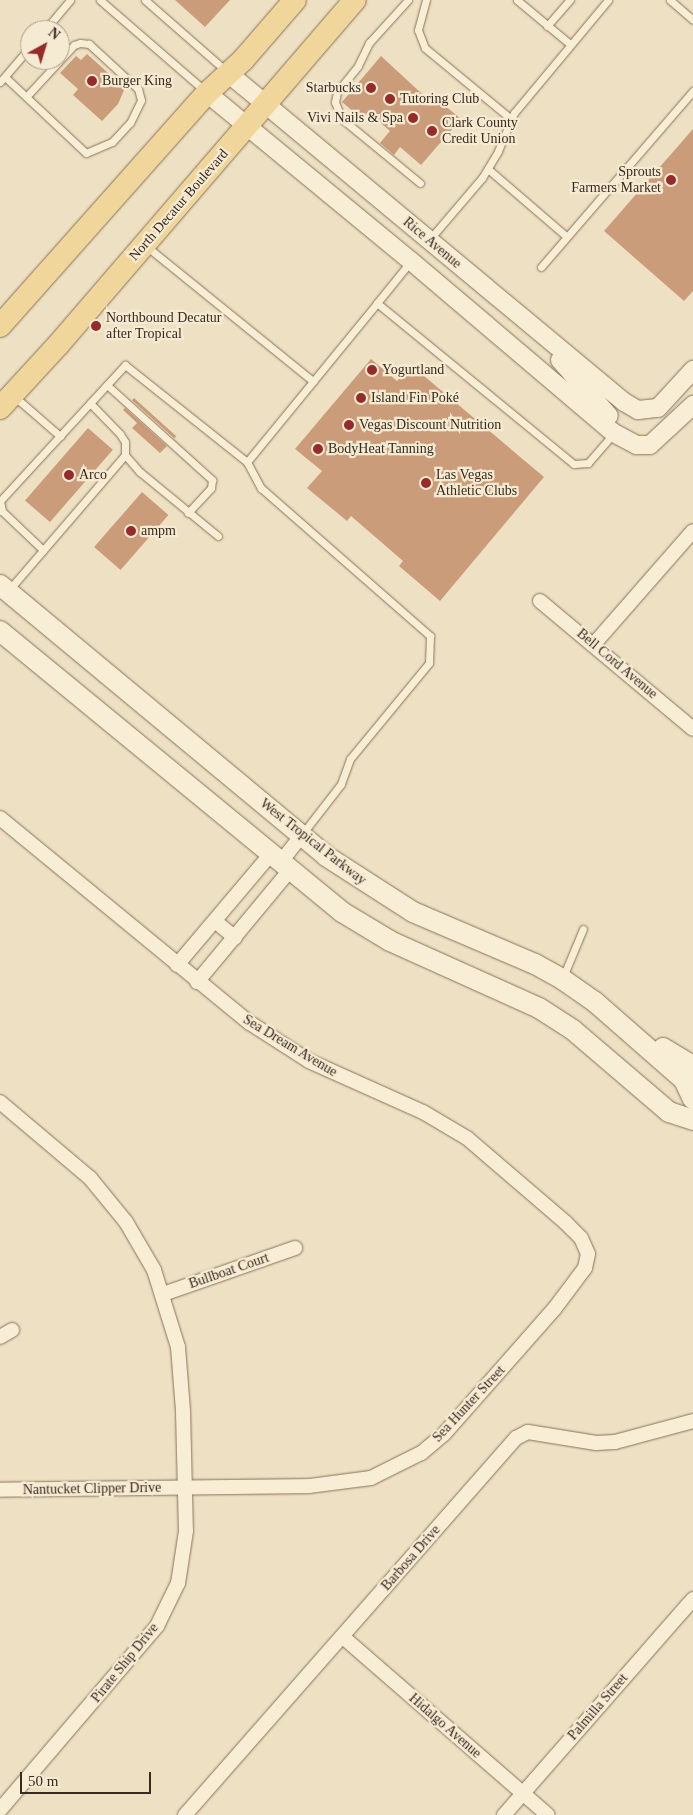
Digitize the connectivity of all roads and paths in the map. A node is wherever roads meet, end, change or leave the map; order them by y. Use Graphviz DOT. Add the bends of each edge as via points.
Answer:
graph roads {
  1 [pos="70,0"];
  2 [pos="100,0"];
  3 [pos="146,0"];
  4 [pos="295,0"];
  5 [pos="355,0"];
  6 [pos="408,0"];
  7 [pos="426,0"];
  8 [pos="517,0"];
  9 [pos="570,0"];
  10 [pos="608,0"];
  11 [pos="670,0"];
  12 [pos="53,20"];
  13 [pos="693,20"];
  14 [pos="547,26"];
  15 [pos="571,45"];
  16 [pos="20,59"];
  17 [pos="228,73"];
  18 [pos="2,80"];
  19 [pos="693,91"];
  20 [pos="207,93"];
  21 [pos="27,96"];
  22 [pos="265,105"];
  23 [pos="511,119"];
  24 [pos="246,128"];
  25 [pos="488,169"];
  26 [pos="420,183"];
  27 [pos="566,236"];
  28 [pos="428,240"];
  29 [pos="144,244"];
  30 [pos="411,261"];
  31 [pos="542,267"];
  32 [pos="377,303"];
  33 [pos="0,326"];
  34 [pos="531,326"];
  35 [pos="693,370"];
  36 [pos="313,382"];
  37 [pos="107,385"];
  38 [pos="6,401"];
  39 [pos="90,403"];
  40 [pos="693,405"];
  41 [pos="614,433"];
  42 [pos="60,436"];
  43 [pos="124,455"];
  44 [pos="246,462"];
  45 [pos="188,513"];
  46 [pos="693,531"];
  47 [pos="218,536"];
  48 [pos="43,550"];
  49 [pos="4,588"];
  50 [pos="540,601"];
  51 [pos="0,631"];
  52 [pos="594,644"];
  53 [pos="692,725"];
  54 [pos="0,818"];
  55 [pos="301,836"];
  56 [pos="280,863"];
  57 [pos="215,921"];
  58 [pos="583,928"];
  59 [pos="235,938"];
  60 [pos="177,966"];
  61 [pos="562,979"];
  62 [pos="197,982"];
  63 [pos="595,1002"];
  64 [pos="693,1066"];
  65 [pos="693,1099"];
  66 [pos="0,1102"];
  67 [pos="693,1120"];
  68 [pos="295,1248"];
  69 [pos="588,1254"];
  70 [pos="163,1294"];
  71 [pos="693,1421"];
  72 [pos="183,1488"];
  73 [pos="0,1490"];
  74 [pos="693,1599"];
  75 [pos="343,1637"];
  76 [pos="523,1794"];
  77 [pos="0,1810"];
  78 [pos="185,1815"];
  79 [pos="504,1815"];
  80 [pos="548,1815"];
  1 -- 12 [label="lane"];
  2 -- 20 [label="lane"];
  3 -- 17 [label="lane"];
  4 -- 17 [label="main road"];
  5 -- 22 [label="main road, North Decatur Boulevard"];
  6 -- 26 [label="lane" via="369,43 358,66 337,92 335,102 342,119"];
  7 -- 23 [label="lane" via="418,30 425,48"];
  8 -- 14 [label="lane"];
  9 -- 14 [label="lane"];
  10 -- 15 [label="lane"];
  11 -- 13 [label="lane"];
  14 -- 15 [label="lane"];
  15 -- 23 [label="lane"];
  16 -- 18 [label="lane"];
  17 -- 20 [label="main road"];
  17 -- 22 [label="street, Rice Avenue"];
  18 -- 21 [label="lane"];
  19 -- 27 [label="lane"];
  20 -- 24 [label="street, Rice Avenue"];
  20 -- 33 [label="main road"];
  21 -- 21 [label="lane" via="86,154 112,142 130,123 141,100 138,89 89,44 80,43 74,45"];
  22 -- 24 [label="main road, North Decatur Boulevard"];
  22 -- 28 [label="street, Rice Avenue"];
  23 -- 25 [label="lane"];
  24 -- 29 [label="main road, North Decatur Boulevard"];
  24 -- 30 [label="street, Rice Avenue"];
  25 -- 27 [label="lane"];
  25 -- 28 [label="lane"];
  27 -- 31 [label="lane"];
  28 -- 30 [label="street"];
  28 -- 34 [label="street, Rice Avenue"];
  29 -- 36 [label="lane"];
  29 -- 38 [label="main road, North Decatur Boulevard"];
  30 -- 32 [label="lane"];
  30 -- 41 [label="street, Rice Avenue"];
  32 -- 36 [label="lane"];
  32 -- 41 [label="lane" via="574,464 588,463"];
  34 -- 35 [label="street, Rice Avenue" via="638,410 658,408"];
  34 -- 41 [label="street" via="615,422"];
  36 -- 44 [label="lane"];
  37 -- 39 [label="lane"];
  37 -- 44 [label="lane" via="124,365"];
  37 -- 45 [label="lane" via="212,480 211,488"];
  38 -- 42 [label="lane"];
  39 -- 42 [label="lane"];
  39 -- 43 [label="lane" via="120,434 125,442"];
  40 -- 41 [label="street, Rice Avenue" via="650,445 637,446"];
  42 -- 48 [label="lane" via="0,501 2,511"];
  43 -- 45 [label="lane"];
  43 -- 48 [label="lane"];
  44 -- 55 [label="lane" via="261,488 430,636 429,663 350,759 342,784"];
  45 -- 47 [label="lane"];
  46 -- 52 [label="street"];
  48 -- 49 [label="lane"];
  49 -- 55 [label="main road, West Tropical Parkway"];
  50 -- 52 [label="street, Bell Cord Avenue"];
  51 -- 56 [label="main road"];
  52 -- 53 [label="street, Bell Cord Avenue"];
  54 -- 60 [label="street, Sea Dream Avenue"];
  55 -- 56 [label="street"];
  55 -- 61 [label="main road, West Tropical Parkway" via="374,890 412,912 535,964"];
  56 -- 57 [label="street"];
  56 -- 59 [label="street"];
  56 -- 67 [label="main road" via="342,912 390,941 539,1008 573,1030 670,1112"];
  57 -- 59 [label="street"];
  57 -- 60 [label="street"];
  58 -- 61 [label="lane"];
  59 -- 62 [label="street"];
  60 -- 62 [label="street, Sea Dream Avenue"];
  61 -- 63 [label="main road, West Tropical Parkway"];
  62 -- 69 [label="street, Sea Dream Avenue" via="250,1023 309,1061 424,1112 467,1138 566,1223 581,1238"];
  63 -- 64 [label="main road"];
  63 -- 65 [label="main road, West Tropical Parkway" via="684,1080"];
  66 -- 70 [label="street, Pirate Ship Drive" via="90,1178 108,1199 141,1245"];
  68 -- 70 [label="street, Bullboat Court"];
  69 -- 72 [label="street, Sea Hunter Street" via="585,1268 555,1308 473,1403 422,1452 371,1478 342,1484"];
  70 -- 72 [label="street, Pirate Ship Drive" via="178,1347 181,1376"];
  71 -- 75 [label="street, Barbosa Drive" via="615,1442 596,1443 528,1432 516,1438"];
  72 -- 73 [label="street, Nantucket Clipper Drive"];
  72 -- 77 [label="street, Pirate Ship Drive" via="184,1557 170,1604 143,1646"];
  74 -- 76 [label="street, Palmilla Street"];
  75 -- 76 [label="street, Hidalgo Avenue"];
  75 -- 78 [label="street, Barbosa Drive"];
  76 -- 79 [label="street, Palmilla Street"];
  76 -- 80 [label="street, Hidalgo Avenue"];
}
